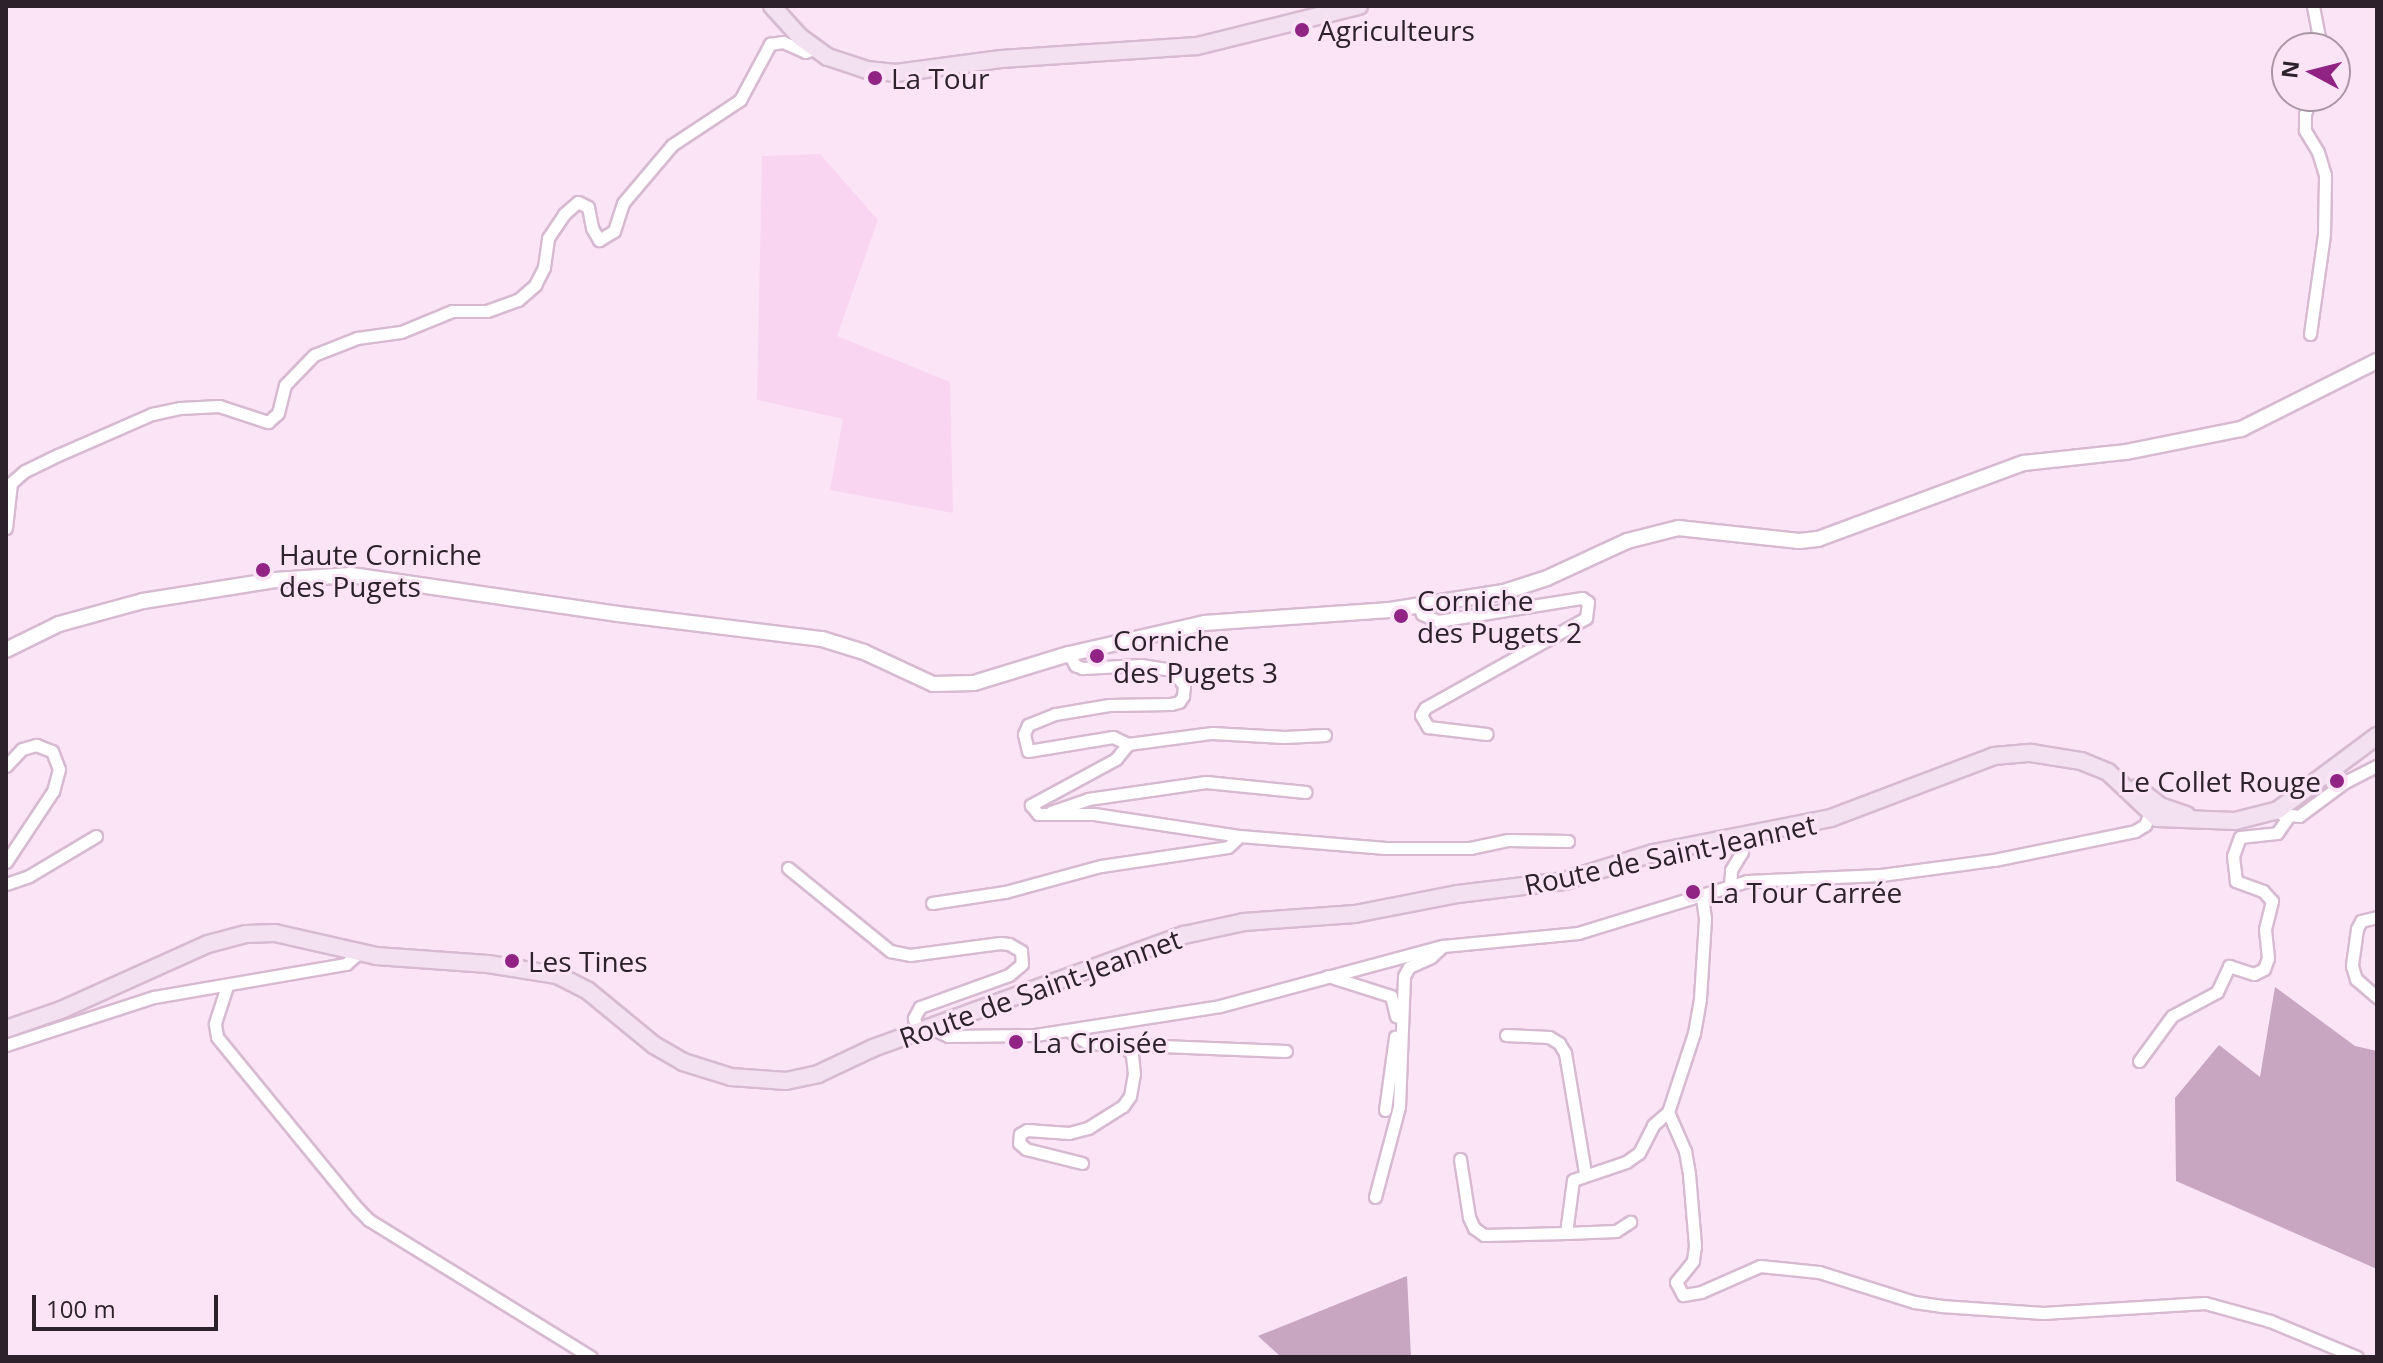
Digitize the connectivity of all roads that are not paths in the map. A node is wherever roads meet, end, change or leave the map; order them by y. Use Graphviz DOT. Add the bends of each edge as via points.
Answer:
graph roads {
  1 [pos="772,6"];
  2 [pos="1359,6"];
  3 [pos="2313,6"];
  4 [pos="2318,32"];
  5 [pos="815,49"];
  6 [pos="2306,112"];
  7 [pos="2310,334"];
  8 [pos="2377,361"];
  9 [pos="6,528"];
  10 [pos="1419,605"];
  11 [pos="6,650"];
  12 [pos="1069,654"];
  13 [pos="1487,734"];
  14 [pos="1325,735"];
  15 [pos="2377,736"];
  16 [pos="1128,744"];
  17 [pos="6,766"];
  18 [pos="2377,766"];
  19 [pos="1306,792"];
  20 [pos="2151,808"];
  21 [pos="2283,813"];
  22 [pos="1046,814"];
  23 [pos="96,836"];
  24 [pos="1240,836"];
  25 [pos="1743,836"];
  26 [pos="1568,841"];
  27 [pos="6,862"];
  28 [pos="788,868"];
  29 [pos="6,884"];
  30 [pos="1730,886"];
  31 [pos="1702,897"];
  32 [pos="932,903"];
  33 [pos="2377,917"];
  34 [pos="1443,946"];
  35 [pos="360,952"];
  36 [pos="1328,976"];
  37 [pos="227,986"];
  38 [pos="2377,997"];
  39 [pos="6,1029"];
  40 [pos="924,1030"];
  41 [pos="1069,1031"];
  42 [pos="1506,1035"];
  43 [pos="6,1045"];
  44 [pos="1123,1045"];
  45 [pos="1286,1051"];
  46 [pos="2139,1061"];
  47 [pos="1385,1110"];
  48 [pos="1668,1112"];
  49 [pos="1460,1159"];
  50 [pos="1082,1163"];
  51 [pos="1585,1173"];
  52 [pos="1375,1197"];
  53 [pos="1630,1222"];
  54 [pos="1566,1233"];
  55 [pos="591,1357"];
  56 [pos="2357,1357"];
  1 -- 5 [label="main road"];
  2 -- 5 [label="main road" via="1197,46 976,61 917,73 841,64"];
  3 -- 4 [label="street"];
  5 -- 9 [label="street" via="805,52 783,42 770,44 740,100 672,145 623,203 614,231 599,240 588,207 578,202 548,238 544,267 535,285 518,300 487,311 452,311 401,332 357,338 314,355 285,385 278,413 268,422 219,406 180,408 152,414 58,455 11,483"];
  6 -- 7 [label="street" via="2305,130 2325,175 2324,234"];
  8 -- 10 [label="street" via="2241,429 2126,452 2024,463 1818,539 1678,528 1627,541 1520,588"];
  10 -- 12 [label="street" via="1204,623"];
  10 -- 13 [label="street" via="1422,614 1438,621 1582,598 1588,602 1586,618 1425,708 1421,715 1428,727"];
  11 -- 12 [label="street" via="59,624 143,601 275,580 351,575 822,639 933,684 974,683"];
  12 -- 16 [label="street" via="1082,668 1141,665 1171,670 1184,685 1183,696 1171,704 1133,703 1055,714 1028,725 1028,751 1113,737"];
  14 -- 16 [label="street" via="1212,733"];
  15 -- 21 [label="main road"];
  16 -- 22 [label="street" via="1116,759 1031,805 1032,811"];
  17 -- 27 [label="street" via="22,749 36,745 52,751 59,769 53,791"];
  18 -- 21 [label="street" via="2299,816"];
  19 -- 22 [label="street" via="1206,782 1088,799"];
  20 -- 21 [label="main road" via="2172,821"];
  20 -- 25 [label="main road, Route de Saint-Jeannet" via="2108,772 2066,757 2005,754 1949,770 1831,818"];
  20 -- 30 [label="street" via="2135,831 1994,860"];
  21 -- 46 [label="street" via="2277,833 2240,837 2233,856 2236,881 2263,891 2272,901 2264,969 2254,974 2229,966 2217,992 2172,1016"];
  22 -- 24 [label="street" via="1094,814"];
  23 -- 29 [label="street"];
  24 -- 26 [label="street" via="1401,849"];
  24 -- 32 [label="street" via="1228,847 1101,866 1005,892"];
  25 -- 30 [label="street"];
  25 -- 40 [label="main road, Route de Saint-Jeannet" via="1653,853 1546,884 1355,914 1213,928"];
  28 -- 40 [label="street" via="890,951 910,955 1000,943 1021,951 1022,964 1009,975 920,1007 914,1018"];
  30 -- 31 [label="street"];
  31 -- 34 [label="street" via="1578,933"];
  31 -- 48 [label="street" via="1700,999"];
  33 -- 38 [label="street" via="2361,921 2352,966 2356,979"];
  34 -- 36 [label="street"];
  34 -- 52 [label="street" via="1409,967 1404,976 1399,1107"];
  35 -- 37 [label="street" via="346,964"];
  35 -- 39 [label="main road, Route de Saint-Jeannet" via="284,934 234,937"];
  35 -- 40 [label="main road, Route de Saint-Jeannet" via="557,975 587,990 668,1054 699,1069 744,1080 808,1077"];
  36 -- 41 [label="street" via="1220,1006"];
  36 -- 47 [label="street" via="1391,996 1395,1002 1397,1029"];
  37 -- 43 [label="street" via="154,997"];
  37 -- 55 [label="street" via="215,1024 217,1037 357,1208"];
  40 -- 41 [label="street" via="948,1036"];
  41 -- 44 [label="street" via="1087,1043"];
  42 -- 51 [label="street" via="1549,1037 1565,1053"];
  44 -- 45 [label="street"];
  44 -- 50 [label="street" via="1132,1054 1134,1074 1123,1106 1088,1128 1020,1134 1019,1143 1026,1149"];
  48 -- 51 [label="street" via="1653,1125 1639,1153"];
  48 -- 56 [label="street" via="1685,1151 1691,1203 1693,1261 1676,1282 1683,1295 1760,1266 1819,1272 1941,1306 2043,1313 2205,1303 2238,1309"];
  49 -- 54 [label="street" via="1469,1217 1484,1235"];
  51 -- 54 [label="street" via="1573,1180"];
  53 -- 54 [label="street" via="1616,1231"];
}
